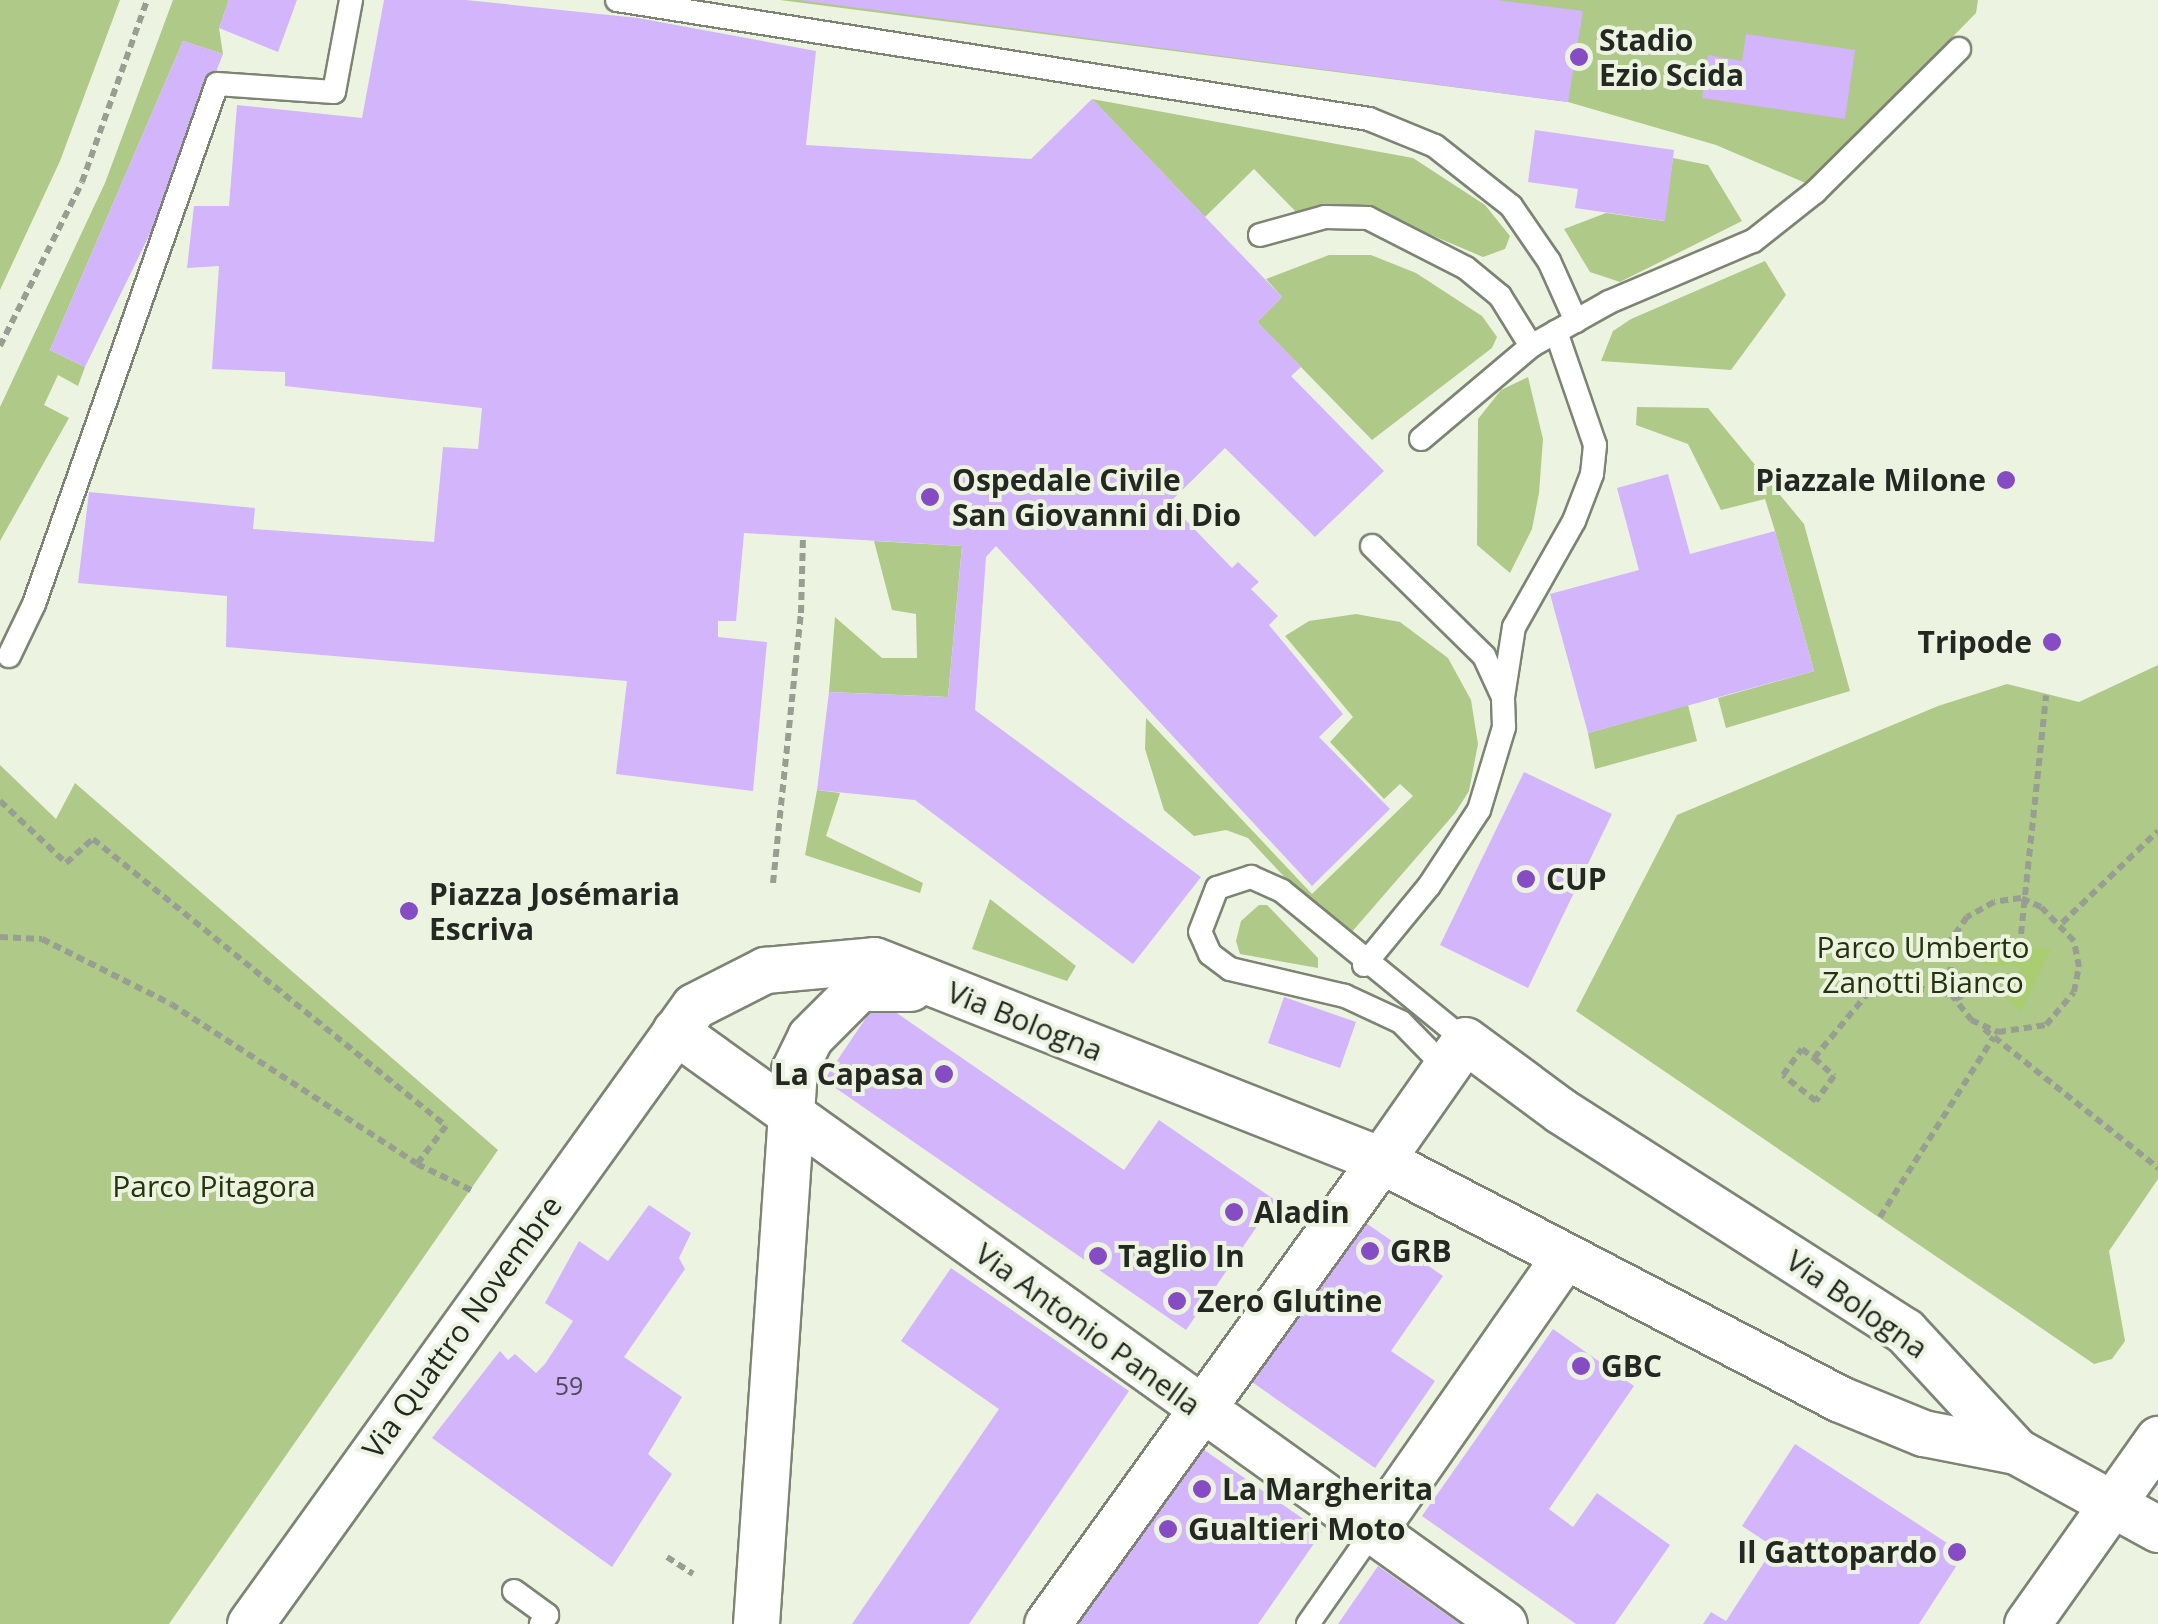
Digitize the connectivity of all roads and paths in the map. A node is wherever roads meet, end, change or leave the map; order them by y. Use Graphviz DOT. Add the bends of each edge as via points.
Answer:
graph roads {
  1 [pos="147,0"];
  2 [pos="351,0"];
  3 [pos="616,0"];
  4 [pos="1959,49"];
  5 [pos="1260,235"];
  6 [pos="1566,326"];
  7 [pos="0,346"];
  8 [pos="1531,346"];
  9 [pos="1420,439"];
  10 [pos="803,537"];
  11 [pos="1372,546"];
  12 [pos="9,656"];
  13 [pos="2046,695"];
  14 [pos="1503,697"];
  15 [pos="0,800"];
  16 [pos="2158,831"];
  17 [pos="772,884"];
  18 [pos="2021,898"];
  19 [pos="2062,923"];
  20 [pos="2021,934"];
  21 [pos="0,937"];
  22 [pos="1364,964"];
  23 [pos="2000,978"];
  24 [pos="957,994"];
  25 [pos="1953,996"];
  26 [pos="1971,1020"];
  27 [pos="675,1031"];
  28 [pos="1994,1037"];
  29 [pos="1455,1054"];
  30 [pos="1814,1058"];
  31 [pos="790,1112"];
  32 [pos="1381,1160"];
  33 [pos="417,1164"];
  34 [pos="2158,1168"];
  35 [pos="471,1190"];
  36 [pos="1880,1217"];
  37 [pos="1565,1256"];
  38 [pos="1199,1410"];
  39 [pos="2158,1439"];
  40 [pos="2016,1451"];
  41 [pos="2113,1502"];
  42 [pos="2158,1529"];
  43 [pos="1373,1531"];
  44 [pos="666,1557"];
  45 [pos="693,1574"];
  46 [pos="514,1591"];
  47 [pos="250,1624"];
  48 [pos="541,1624"];
  49 [pos="756,1624"];
  50 [pos="1048,1624"];
  51 [pos="1308,1624"];
  52 [pos="1504,1624"];
  53 [pos="2027,1624"];
  1 -- 7 [label="path" via="82,182"];
  2 -- 12 [label="lane" via="334,92 217,84 34,604"];
  3 -- 6 [label="lane" via="1369,119 1435,146 1511,206 1549,261"];
  4 -- 6 [label="lane" via="1815,192 1753,240"];
  5 -- 8 [label="lane" via="1325,218 1368,218 1466,268 1500,296"];
  6 -- 8 [label="lane"];
  6 -- 14 [label="lane" via="1595,445 1592,474 1574,521 1514,627"];
  8 -- 9 [label="lane"];
  10 -- 17 [label="path"];
  11 -- 14 [label="lane" via="1464,630"];
  13 -- 18 [label="path"];
  14 -- 22 [label="lane" via="1504,726 1479,810"];
  15 -- 33 [label="path" via="66,863 92,839 446,1126"];
  16 -- 19 [label="path"];
  18 -- 19 [label="path"];
  18 -- 20 [label="path"];
  18 -- 25 [label="path" via="1994,902 1967,917 1950,941"];
  19 -- 26 [label="path" via="2079,967 2063,1011 2023,1033 1998,1032"];
  21 -- 33 [label="path" via="42,939 171,1004"];
  22 -- 29 [label="lane" via="1416,995"];
  22 -- 29 [label="lane" via="1282,891 1251,877 1217,888 1206,907 1200,932 1210,954 1230,969 1373,1009"];
  23 -- 25 [label="path"];
  24 -- 27 [label="street, Via Bologna" via="874,960 765,970 694,1006"];
  24 -- 31 [label="street" via="893,985 859,988 810,1037 794,1070"];
  24 -- 32 [label="street, Via Bologna"];
  25 -- 26 [label="path"];
  25 -- 30 [label="path" via="1878,981"];
  26 -- 28 [label="path"];
  27 -- 31 [label="street, Via Antonio Panella"];
  27 -- 47 [label="street, Via Quattro Novembre"];
  28 -- 34 [label="path"];
  28 -- 36 [label="path"];
  29 -- 32 [label="street"];
  29 -- 40 [label="street, Via Bologna" via="1562,1111 1904,1331"];
  30 -- 30 [label="path" via="1802,1050 1784,1075 1816,1101 1834,1076"];
  31 -- 38 [label="street, Via Antonio Panella"];
  31 -- 49 [label="street"];
  32 -- 37 [label="street, Via Bologna"];
  32 -- 38 [label="street"];
  33 -- 35 [label="path"];
  37 -- 40 [label="street, Via Bologna" via="1840,1399 1922,1433"];
  37 -- 43 [label="street"];
  38 -- 43 [label="street, Via Antonio Panella"];
  38 -- 50 [label="street"];
  39 -- 41 [label="street"];
  40 -- 41 [label="street"];
  41 -- 42 [label="street"];
  41 -- 53 [label="street"];
  43 -- 51 [label="lane"];
  43 -- 52 [label="street, Via Antonio Panella"];
  44 -- 45 [label="path"];
  46 -- 48 [label="lane" via="548,1615"];
}
